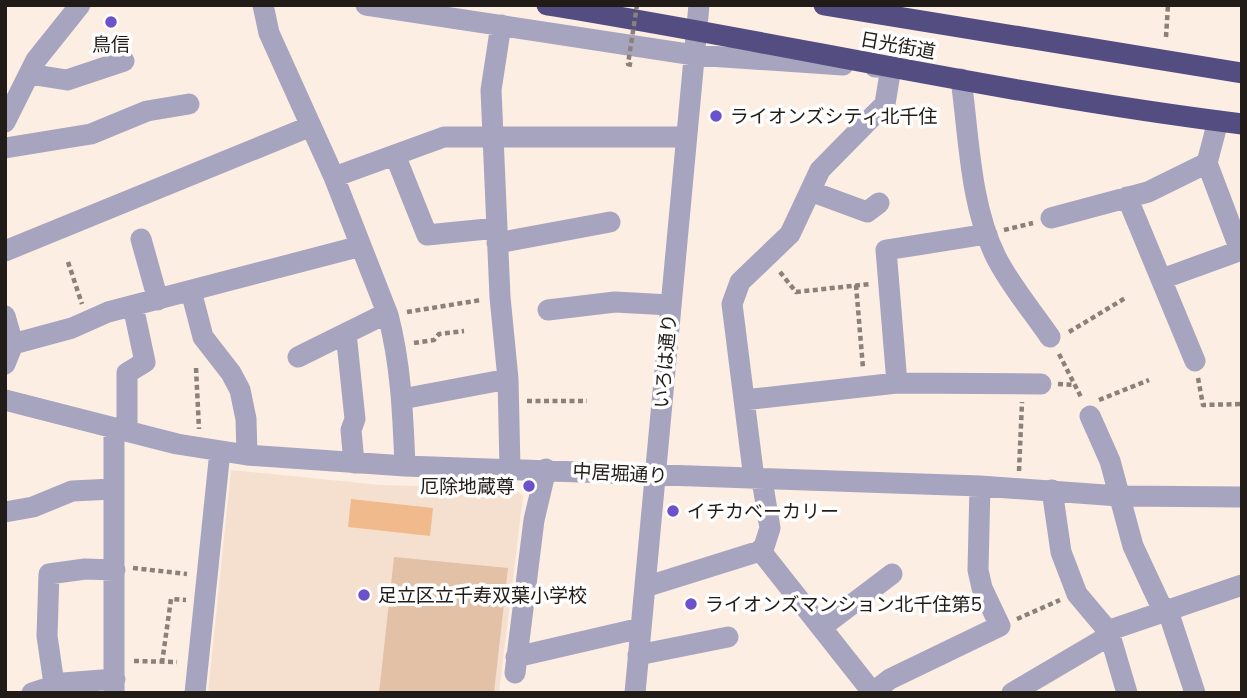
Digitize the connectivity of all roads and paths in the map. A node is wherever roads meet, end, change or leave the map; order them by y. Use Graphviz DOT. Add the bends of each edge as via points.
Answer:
graph roads {
  1 [pos="80,5"];
  2 [pos="262,5"];
  3 [pos="366,5"];
  4 [pos="547,5"];
  5 [pos="636,5"];
  6 [pos="699,5"];
  7 [pos="824,5"];
  8 [pos="864,5"];
  9 [pos="1168,5"];
  10 [pos="899,11"];
  11 [pos="501,25"];
  12 [pos="697,29"];
  13 [pos="1166,37"];
  14 [pos="694,55"];
  15 [pos="124,61"];
  16 [pos="632,65"];
  17 [pos="891,67"];
  18 [pos="1242,73"];
  19 [pos="961,79"];
  20 [pos="19,81"];
  21 [pos="189,104"];
  22 [pos="1218,121"];
  23 [pos="5,122"];
  24 [pos="1242,124"];
  25 [pos="311,126"];
  26 [pos="493,136"];
  27 [pos="686,137"];
  28 [pos="5,148"];
  29 [pos="395,155"];
  30 [pos="1208,163"];
  31 [pos="334,177"];
  32 [pos="810,191"];
  33 [pos="1127,198"];
  34 [pos="879,203"];
  35 [pos="1051,218"];
  36 [pos="610,222"];
  37 [pos="987,234"];
  38 [pos="497,236"];
  39 [pos="141,239"];
  40 [pos="361,246"];
  41 [pos="1241,250"];
  42 [pos="5,251"];
  43 [pos="768,256"];
  44 [pos="68,262"];
  45 [pos="1162,279"];
  46 [pos="888,281"];
  47 [pos="856,285"];
  48 [pos="191,291"];
  49 [pos="499,296"];
  50 [pos="1127,297"];
  51 [pos="158,300"];
  52 [pos="670,305"];
  53 [pos="133,306"];
  54 [pos="548,310"];
  55 [pos="388,314"];
  56 [pos="5,316"];
  57 [pos="87,321"];
  58 [pos="464,331"];
  59 [pos="346,333"];
  60 [pos="1052,340"];
  61 [pos="13,344"];
  62 [pos="395,345"];
  63 [pos="298,357"];
  64 [pos="1195,361"];
  65 [pos="5,364"];
  66 [pos="196,368"];
  67 [pos="508,379"];
  68 [pos="1149,380"];
  69 [pos="897,383"];
  70 [pos="1032,384"];
  71 [pos="865,387"];
  72 [pos="5,400"];
  73 [pos="402,400"];
  74 [pos="744,400"];
  75 [pos="509,401"];
  76 [pos="587,401"];
  77 [pos="1242,404"];
  78 [pos="1087,411"];
  79 [pos="121,430"];
  80 [pos="195,447"];
  81 [pos="220,451"];
  82 [pos="247,454"];
  83 [pos="354,463"];
  84 [pos="405,466"];
  85 [pos="510,468"];
  86 [pos="546,469"];
  87 [pos="654,476"];
  88 [pos="758,480"];
  89 [pos="980,486"];
  90 [pos="1019,488"];
  91 [pos="113,489"];
  92 [pos="1052,490"];
  93 [pos="1119,496"];
  94 [pos="1242,497"];
  95 [pos="5,512"];
  96 [pos="760,550"];
  97 [pos="115,568"];
  98 [pos="892,574"];
  99 [pos="207,576"];
  100 [pos="1242,585"];
  101 [pos="645,587"];
  102 [pos="1077,592"];
  103 [pos="205,602"];
  104 [pos="1168,611"];
  105 [pos="1000,626"];
  106 [pos="822,627"];
  107 [pos="641,628"];
  108 [pos="1109,632"];
  109 [pos="728,637"];
  110 [pos="199,653"];
  111 [pos="638,655"];
  112 [pos="162,663"];
  113 [pos="115,677"];
  114 [pos="54,684"];
  115 [pos="1024,690"];
  116 [pos="873,692"];
  117 [pos="32,693"];
  118 [pos="195,693"];
  119 [pos="635,693"];
  120 [pos="1127,693"];
  121 [pos="1195,693"];
  1 -- 20 [label="street"];
  2 -- 25 [label="street" via="269,33"];
  3 -- 11 [label="street"];
  4 -- 12 [label="highway, 日光街道"];
  5 -- 16 [label="path, bridge" via="628,64"];
  6 -- 12 [label="street, いろは通り"];
  7 -- 10 [label="highway, 日光街道"];
  8 -- 10 [label="street"];
  9 -- 13 [label="path"];
  10 -- 18 [label="highway, 日光街道"];
  11 -- 14 [label="street"];
  11 -- 26 [label="street" via="491,90"];
  12 -- 14 [label="street, いろは通り"];
  12 -- 17 [label="highway, 日光街道"];
  14 -- 17 [label="street"];
  14 -- 27 [label="street, いろは通り"];
  15 -- 20 [label="street" via="67,80"];
  17 -- 19 [label="highway, 日光街道"];
  17 -- 32 [label="street" via="885,104 820,170"];
  19 -- 22 [label="highway, 日光街道"];
  19 -- 37 [label="street"];
  20 -- 23 [label="street"];
  21 -- 28 [label="street" via="147,111 91,134"];
  22 -- 24 [label="highway, 日光街道"];
  22 -- 30 [label="street"];
  25 -- 31 [label="street"];
  25 -- 42 [label="street"];
  26 -- 27 [label="street"];
  26 -- 29 [label="street" via="444,138"];
  26 -- 38 [label="street"];
  27 -- 52 [label="street, いろは通り"];
  29 -- 31 [label="street"];
  29 -- 38 [label="street" via="427,235"];
  30 -- 33 [label="street"];
  30 -- 41 [label="street"];
  31 -- 40 [label="street"];
  32 -- 34 [label="street" via="867,212"];
  32 -- 43 [label="street" via="790,234"];
  33 -- 35 [label="street"];
  33 -- 45 [label="street"];
  35 -- 37 [label="path"];
  36 -- 38 [label="street"];
  37 -- 46 [label="street" via="886,250"];
  37 -- 60 [label="street" via="997,259"];
  38 -- 49 [label="street"];
  39 -- 51 [label="street"];
  40 -- 48 [label="street"];
  40 -- 55 [label="street"];
  41 -- 45 [label="street"];
  43 -- 47 [label="path" via="796,292"];
  43 -- 74 [label="street" via="740,282 732,304"];
  44 -- 57 [label="path"];
  45 -- 64 [label="street"];
  46 -- 47 [label="path"];
  46 -- 69 [label="street"];
  47 -- 71 [label="path"];
  48 -- 51 [label="street"];
  48 -- 82 [label="street" via="203,337 240,390"];
  49 -- 55 [label="path"];
  49 -- 67 [label="street"];
  50 -- 60 [label="path"];
  51 -- 53 [label="street"];
  52 -- 54 [label="street" via="615,302"];
  52 -- 87 [label="street, いろは通り"];
  53 -- 57 [label="street"];
  53 -- 79 [label="street" via="145,362 127,373"];
  55 -- 59 [label="street"];
  55 -- 62 [label="street"];
  56 -- 61 [label="street"];
  57 -- 61 [label="street"];
  58 -- 62 [label="path"];
  59 -- 63 [label="street"];
  59 -- 83 [label="street" via="355,419 351,430"];
  60 -- 78 [label="path"];
  61 -- 65 [label="street"];
  62 -- 73 [label="street"];
  64 -- 77 [label="path" via="1203,405"];
  66 -- 80 [label="path" via="199,430"];
  67 -- 73 [label="street"];
  67 -- 75 [label="street"];
  68 -- 78 [label="path"];
  69 -- 70 [label="street"];
  69 -- 71 [label="street"];
  70 -- 90 [label="path"];
  71 -- 74 [label="street"];
  72 -- 79 [label="street, 中居堀通り"];
  73 -- 84 [label="street"];
  74 -- 88 [label="street"];
  75 -- 76 [label="path"];
  75 -- 85 [label="street"];
  78 -- 93 [label="street" via="1110,461"];
  79 -- 80 [label="street, 中居堀通り"];
  79 -- 91 [label="street"];
  80 -- 81 [label="street, 中居堀通り"];
  81 -- 82 [label="street, 中居堀通り"];
  81 -- 99 [label="street"];
  82 -- 83 [label="street, 中居堀通り"];
  83 -- 84 [label="street, 中居堀通り"];
  84 -- 85 [label="street, 中居堀通り"];
  85 -- 86 [label="street, 中居堀通り"];
  86 -- 87 [label="street, 中居堀通り"];
  86 -- 107 [label="street" via="534,520 516,665"];
  87 -- 88 [label="street, 中居堀通り"];
  87 -- 101 [label="street, いろは通り"];
  88 -- 89 [label="street, 中居堀通り"];
  88 -- 96 [label="street" via="770,528"];
  89 -- 90 [label="street, 中居堀通り"];
  89 -- 105 [label="street" via="978,570"];
  90 -- 92 [label="street, 中居堀通り"];
  91 -- 95 [label="street" via="72,491 33,507"];
  91 -- 97 [label="street"];
  92 -- 93 [label="street, 中居堀通り"];
  92 -- 102 [label="street" via="1061,552"];
  93 -- 94 [label="street, 中居堀通り"];
  93 -- 104 [label="street" via="1133,546 1160,604"];
  96 -- 101 [label="street"];
  96 -- 106 [label="street"];
  97 -- 99 [label="path"];
  97 -- 113 [label="street"];
  97 -- 114 [label="street" via="49,574 47,636"];
  98 -- 106 [label="street"];
  99 -- 103 [label="street"];
  100 -- 104 [label="street"];
  101 -- 107 [label="street, いろは通り"];
  102 -- 105 [label="path"];
  102 -- 108 [label="street"];
  103 -- 110 [label="street"];
  103 -- 112 [label="path" via="171,599"];
  104 -- 108 [label="street"];
  104 -- 121 [label="street"];
  105 -- 116 [label="street"];
  106 -- 116 [label="street"];
  107 -- 111 [label="street, いろは通り"];
  108 -- 115 [label="street"];
  108 -- 120 [label="street"];
  109 -- 111 [label="street"];
  110 -- 112 [label="path" via="173,664"];
  110 -- 118 [label="street"];
  111 -- 119 [label="street, いろは通り"];
  112 -- 113 [label="path"];
  113 -- 114 [label="street"];
  114 -- 117 [label="street"];
}
